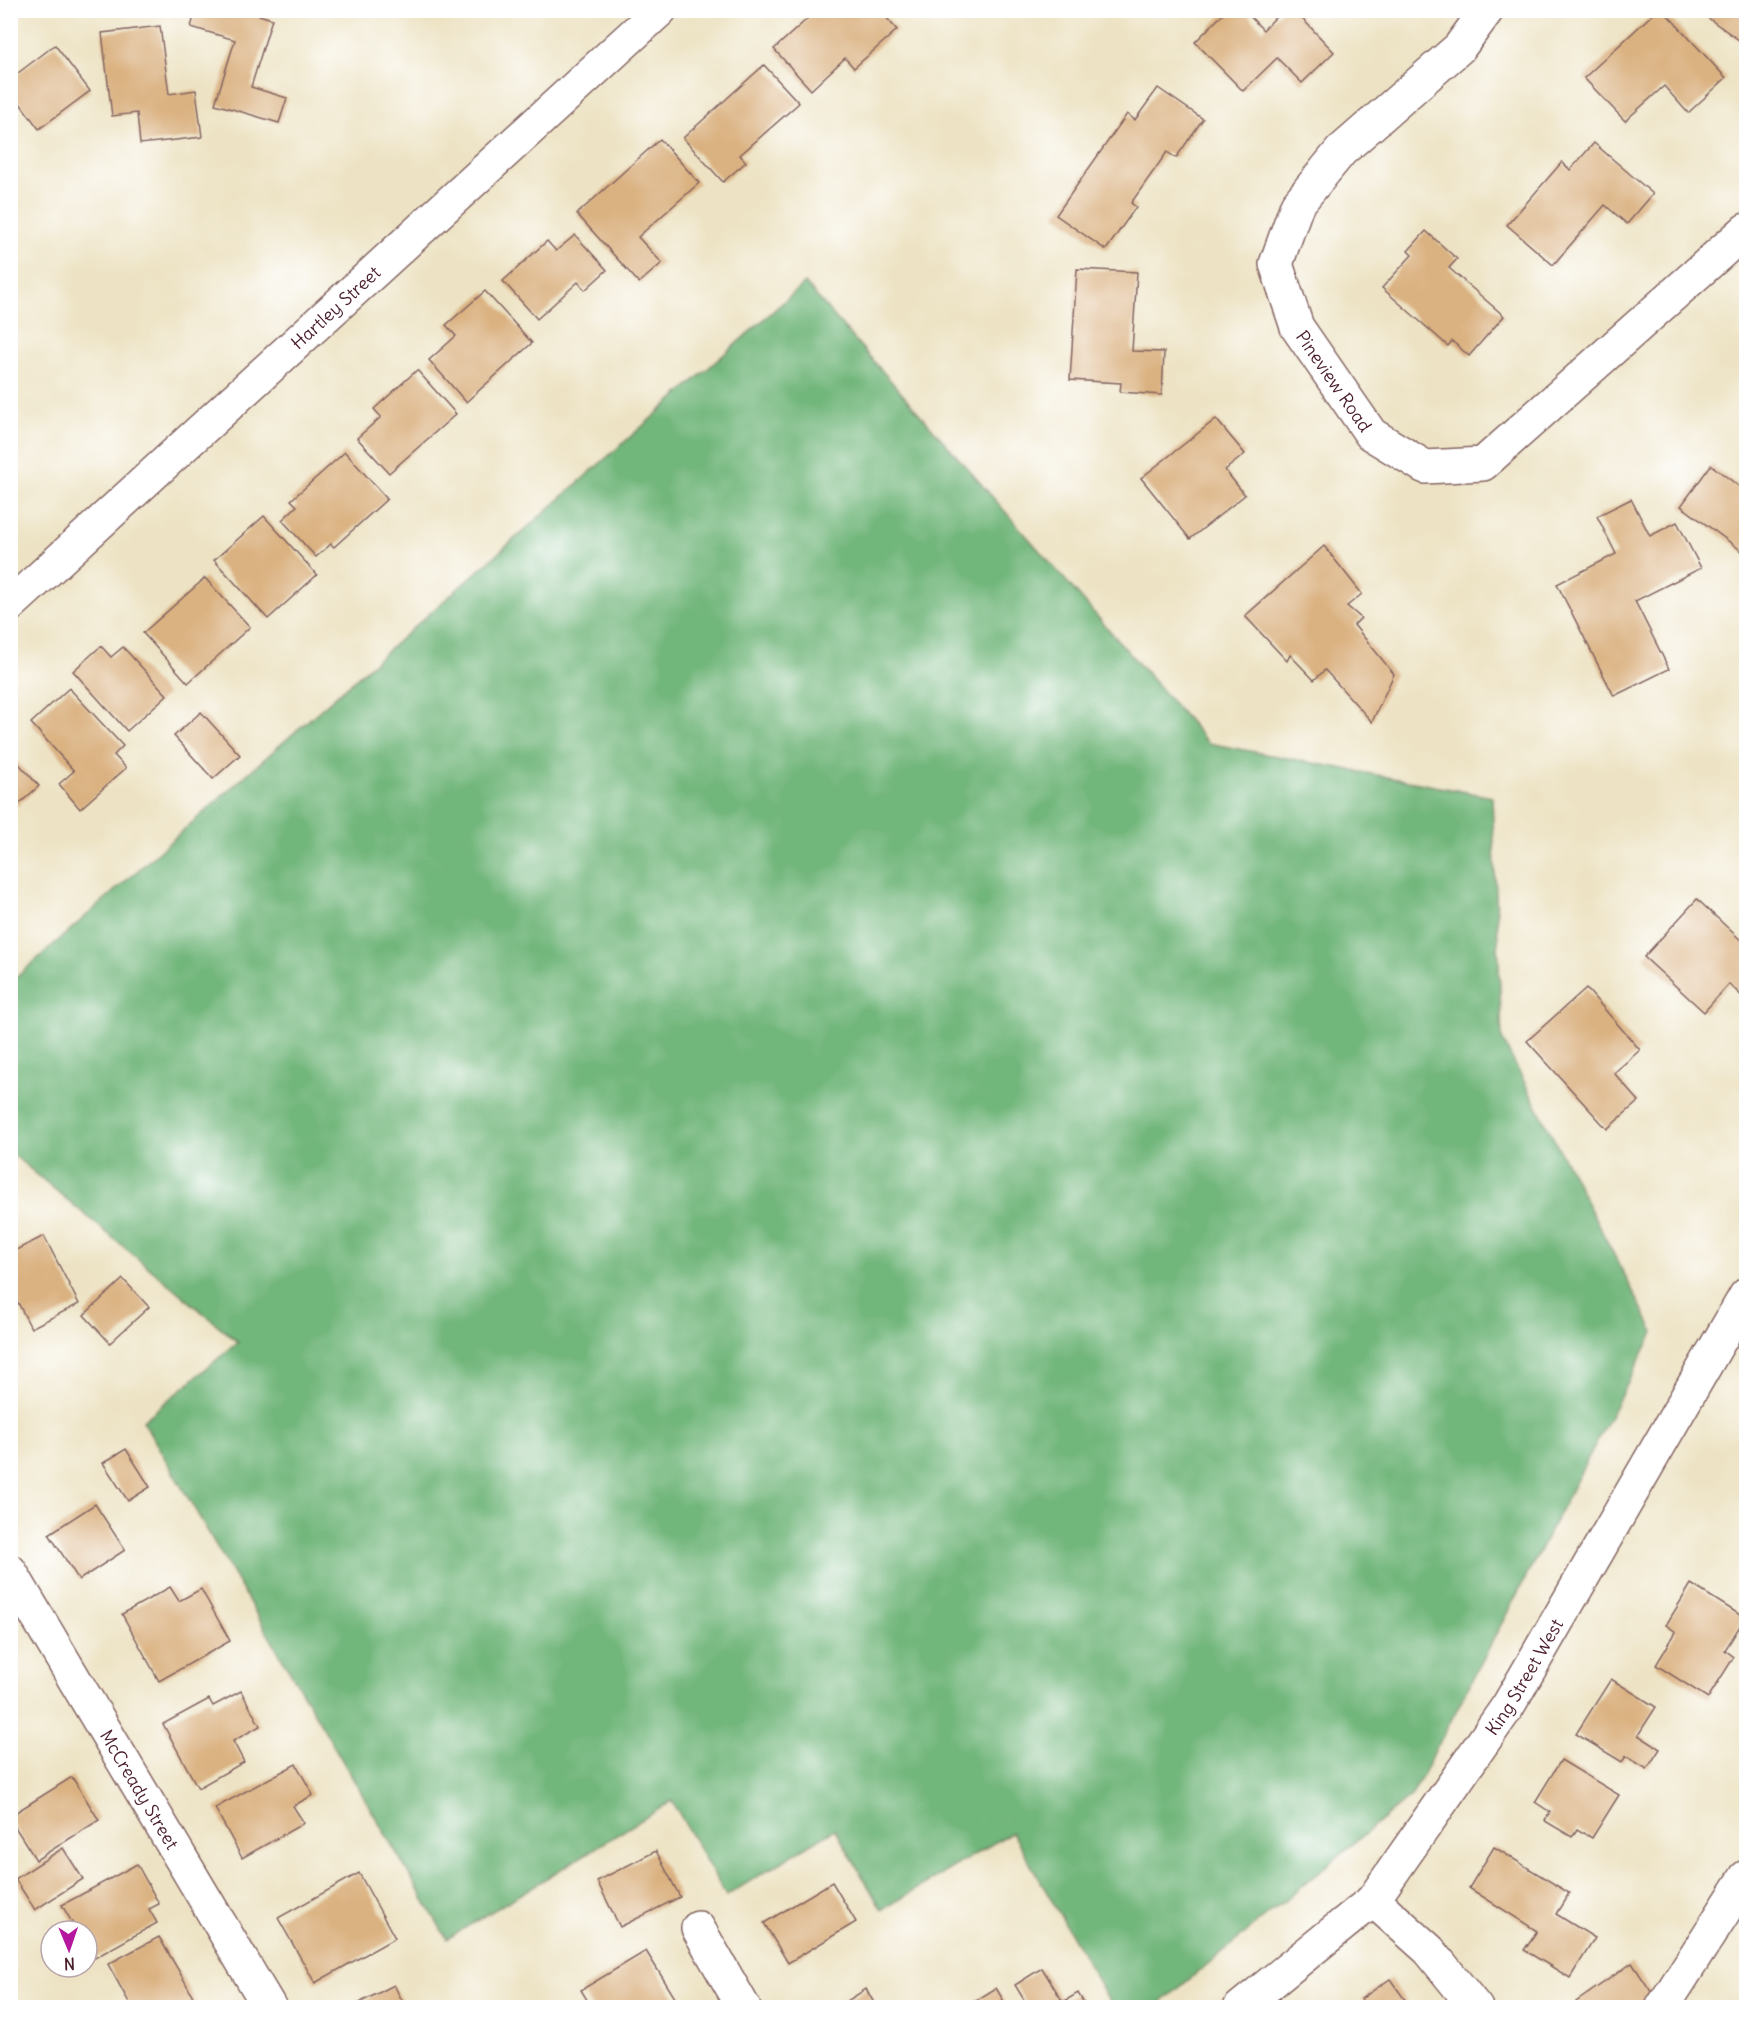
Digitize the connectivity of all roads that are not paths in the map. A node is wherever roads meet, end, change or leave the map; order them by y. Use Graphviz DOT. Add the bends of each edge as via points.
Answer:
graph roads {
  1 [pos="660,10"];
  2 [pos="1487,10"];
  3 [pos="1746,230"];
  4 [pos="10,605"];
  5 [pos="1746,1295"];
  6 [pos="10,1571"];
  7 [pos="1746,1877"];
  8 [pos="1373,1899"];
  9 [pos="698,1928"];
  10 [pos="270,2007"];
  11 [pos="744,2007"];
  12 [pos="1240,2007"];
  13 [pos="1476,2007"];
  14 [pos="1662,2007"];
  1 -- 4 [label="street, Hartley Street"];
  2 -- 3 [label="street, Pineview Road" via="1459,48 1341,151 1297,205 1276,264 1297,327 1371,434 1425,467 1483,464"];
  5 -- 8 [label="street, King Street West" via="1508,1706"];
  6 -- 10 [label="street, McCready Street"];
  7 -- 14 [label="street"];
  8 -- 12 [label="street, King Street West"];
  8 -- 13 [label="street" via="1429,1950"];
  9 -- 11 [label="street"];
}
